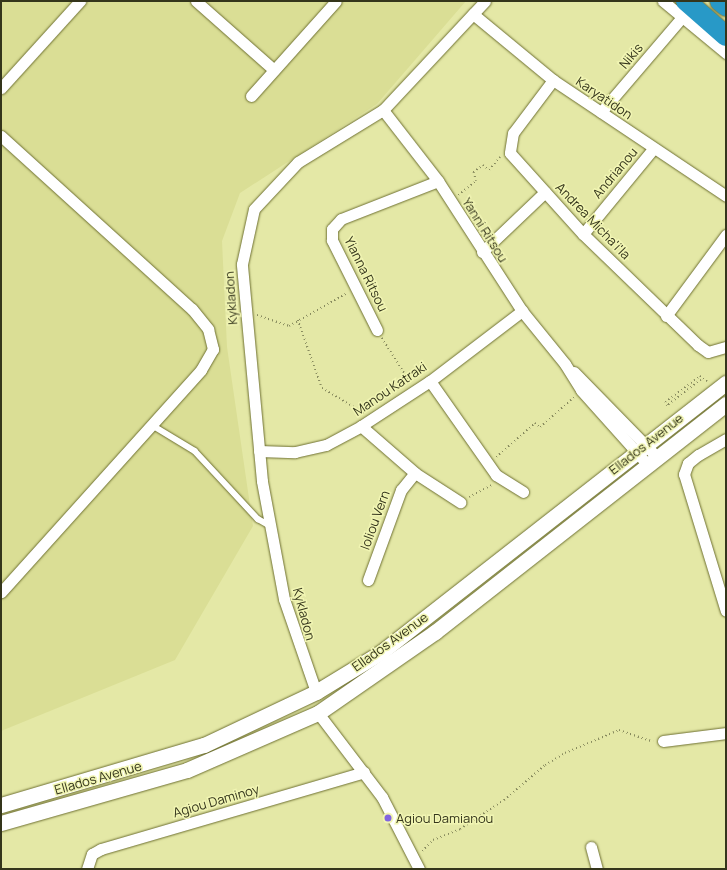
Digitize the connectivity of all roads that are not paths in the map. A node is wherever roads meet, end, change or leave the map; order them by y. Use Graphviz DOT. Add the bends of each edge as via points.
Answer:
graph roads {
  1 [pos="80,1"];
  2 [pos="196,1"];
  3 [pos="336,1"];
  4 [pos="485,1"];
  5 [pos="663,1"];
  6 [pos="720,1"];
  7 [pos="726,6"];
  8 [pos="684,9"];
  9 [pos="473,14"];
  10 [pos="726,36"];
  11 [pos="726,53"];
  12 [pos="274,70"];
  13 [pos="553,80"];
  14 [pos="1,88"];
  15 [pos="250,96"];
  16 [pos="383,110"];
  17 [pos="601,112"];
  18 [pos="1,136"];
  19 [pos="653,149"];
  20 [pos="438,181"];
  21 [pos="545,192"];
  22 [pos="726,196"];
  23 [pos="583,234"];
  24 [pos="726,235"];
  25 [pos="482,252"];
  26 [pos="522,311"];
  27 [pos="666,316"];
  28 [pos="378,330"];
  29 [pos="726,347"];
  30 [pos="565,364"];
  31 [pos="430,381"];
  32 [pos="726,383"];
  33 [pos="726,404"];
  34 [pos="152,426"];
  35 [pos="361,426"];
  36 [pos="726,439"];
  37 [pos="641,448"];
  38 [pos="259,452"];
  39 [pos="652,461"];
  40 [pos="415,473"];
  41 [pos="523,492"];
  42 [pos="460,502"];
  43 [pos="270,526"];
  44 [pos="503,567"];
  45 [pos="368,580"];
  46 [pos="1,592"];
  47 [pos="726,611"];
  48 [pos="316,692"];
  49 [pos="318,713"];
  50 [pos="726,733"];
  51 [pos="663,741"];
  52 [pos="364,772"];
  53 [pos="1,805"];
  54 [pos="1,823"];
  55 [pos="591,847"];
  56 [pos="87,869"];
  57 [pos="419,869"];
  58 [pos="597,869"];
  1 -- 14 [label="street"];
  2 -- 12 [label="street"];
  3 -- 12 [label="street"];
  4 -- 9 [label="street, Kykladon"];
  5 -- 8 [label="street"];
  6 -- 7 [label="highway"];
  8 -- 10 [label="highway"];
  8 -- 11 [label="street"];
  8 -- 17 [label="street, Nikis"];
  9 -- 13 [label="street, Karyatidon"];
  9 -- 16 [label="street, Kykladon"];
  12 -- 15 [label="street"];
  13 -- 17 [label="street, Karyatidon"];
  13 -- 21 [label="street, Andrea Micha'i'la" via="512,133 509,147 514,158"];
  16 -- 20 [label="street, Yanni Ritsou"];
  16 -- 38 [label="street, Kykladon" via="298,162 254,209 242,264"];
  17 -- 19 [label="street, Karyatidon"];
  18 -- 34 [label="street" via="192,309 208,329 212,349 202,370"];
  19 -- 22 [label="street, Karyatidon"];
  19 -- 23 [label="street, Andrianou"];
  20 -- 25 [label="street, Yanni Ritsou"];
  20 -- 28 [label="street, Yianna Ritsou" via="335,223 332,240"];
  21 -- 23 [label="street, Andrea Micha'i'la"];
  21 -- 25 [label="street"];
  23 -- 27 [label="street, Andrea Micha'i'la"];
  24 -- 27 [label="street"];
  25 -- 26 [label="street, Yanni Ritsou"];
  26 -- 30 [label="street, Yanni Ritsou"];
  26 -- 31 [label="street, Manou Katraki"];
  27 -- 29 [label="street, Andrea Micha'i'la" via="708,352"];
  30 -- 37 [label="street, Yanni Ritsou"];
  30 -- 37 [label="street, Yanni Ritsou" via="581,390"];
  31 -- 35 [label="street, Manou Katraki"];
  31 -- 41 [label="street" via="488,464 502,479"];
  32 -- 37 [label="main road, Ellados Avenue"];
  33 -- 39 [label="main road, Ellados Avenue"];
  34 -- 43 [label="lane" via="194,451 258,518"];
  34 -- 46 [label="street"];
  35 -- 38 [label="street, Manou Katraki" via="314,448 295,452"];
  35 -- 40 [label="street"];
  36 -- 47 [label="street" via="688,463 684,474 685,486"];
  37 -- 39 [label="street, Yanni Ritsou"];
  37 -- 44 [label="main road, Ellados Avenue"];
  38 -- 43 [label="street, Kykladon"];
  39 -- 44 [label="main road, Ellados Avenue"];
  40 -- 42 [label="street"];
  40 -- 45 [label="street, Ioliou Vern" via="401,490"];
  43 -- 48 [label="street, Kykladon" via="286,606"];
  44 -- 48 [label="main road, Ellados Avenue" via="380,653"];
  44 -- 49 [label="main road, Ellados Avenue" via="374,677"];
  48 -- 53 [label="main road, Ellados Avenue" via="204,745"];
  49 -- 52 [label="street"];
  49 -- 54 [label="main road, Ellados Avenue" via="187,770"];
  50 -- 51 [label="street"];
  52 -- 56 [label="street, Agiou Daminoy" via="102,849 92,854"];
  52 -- 57 [label="street" via="401,827"];
  55 -- 58 [label="street"];
}
